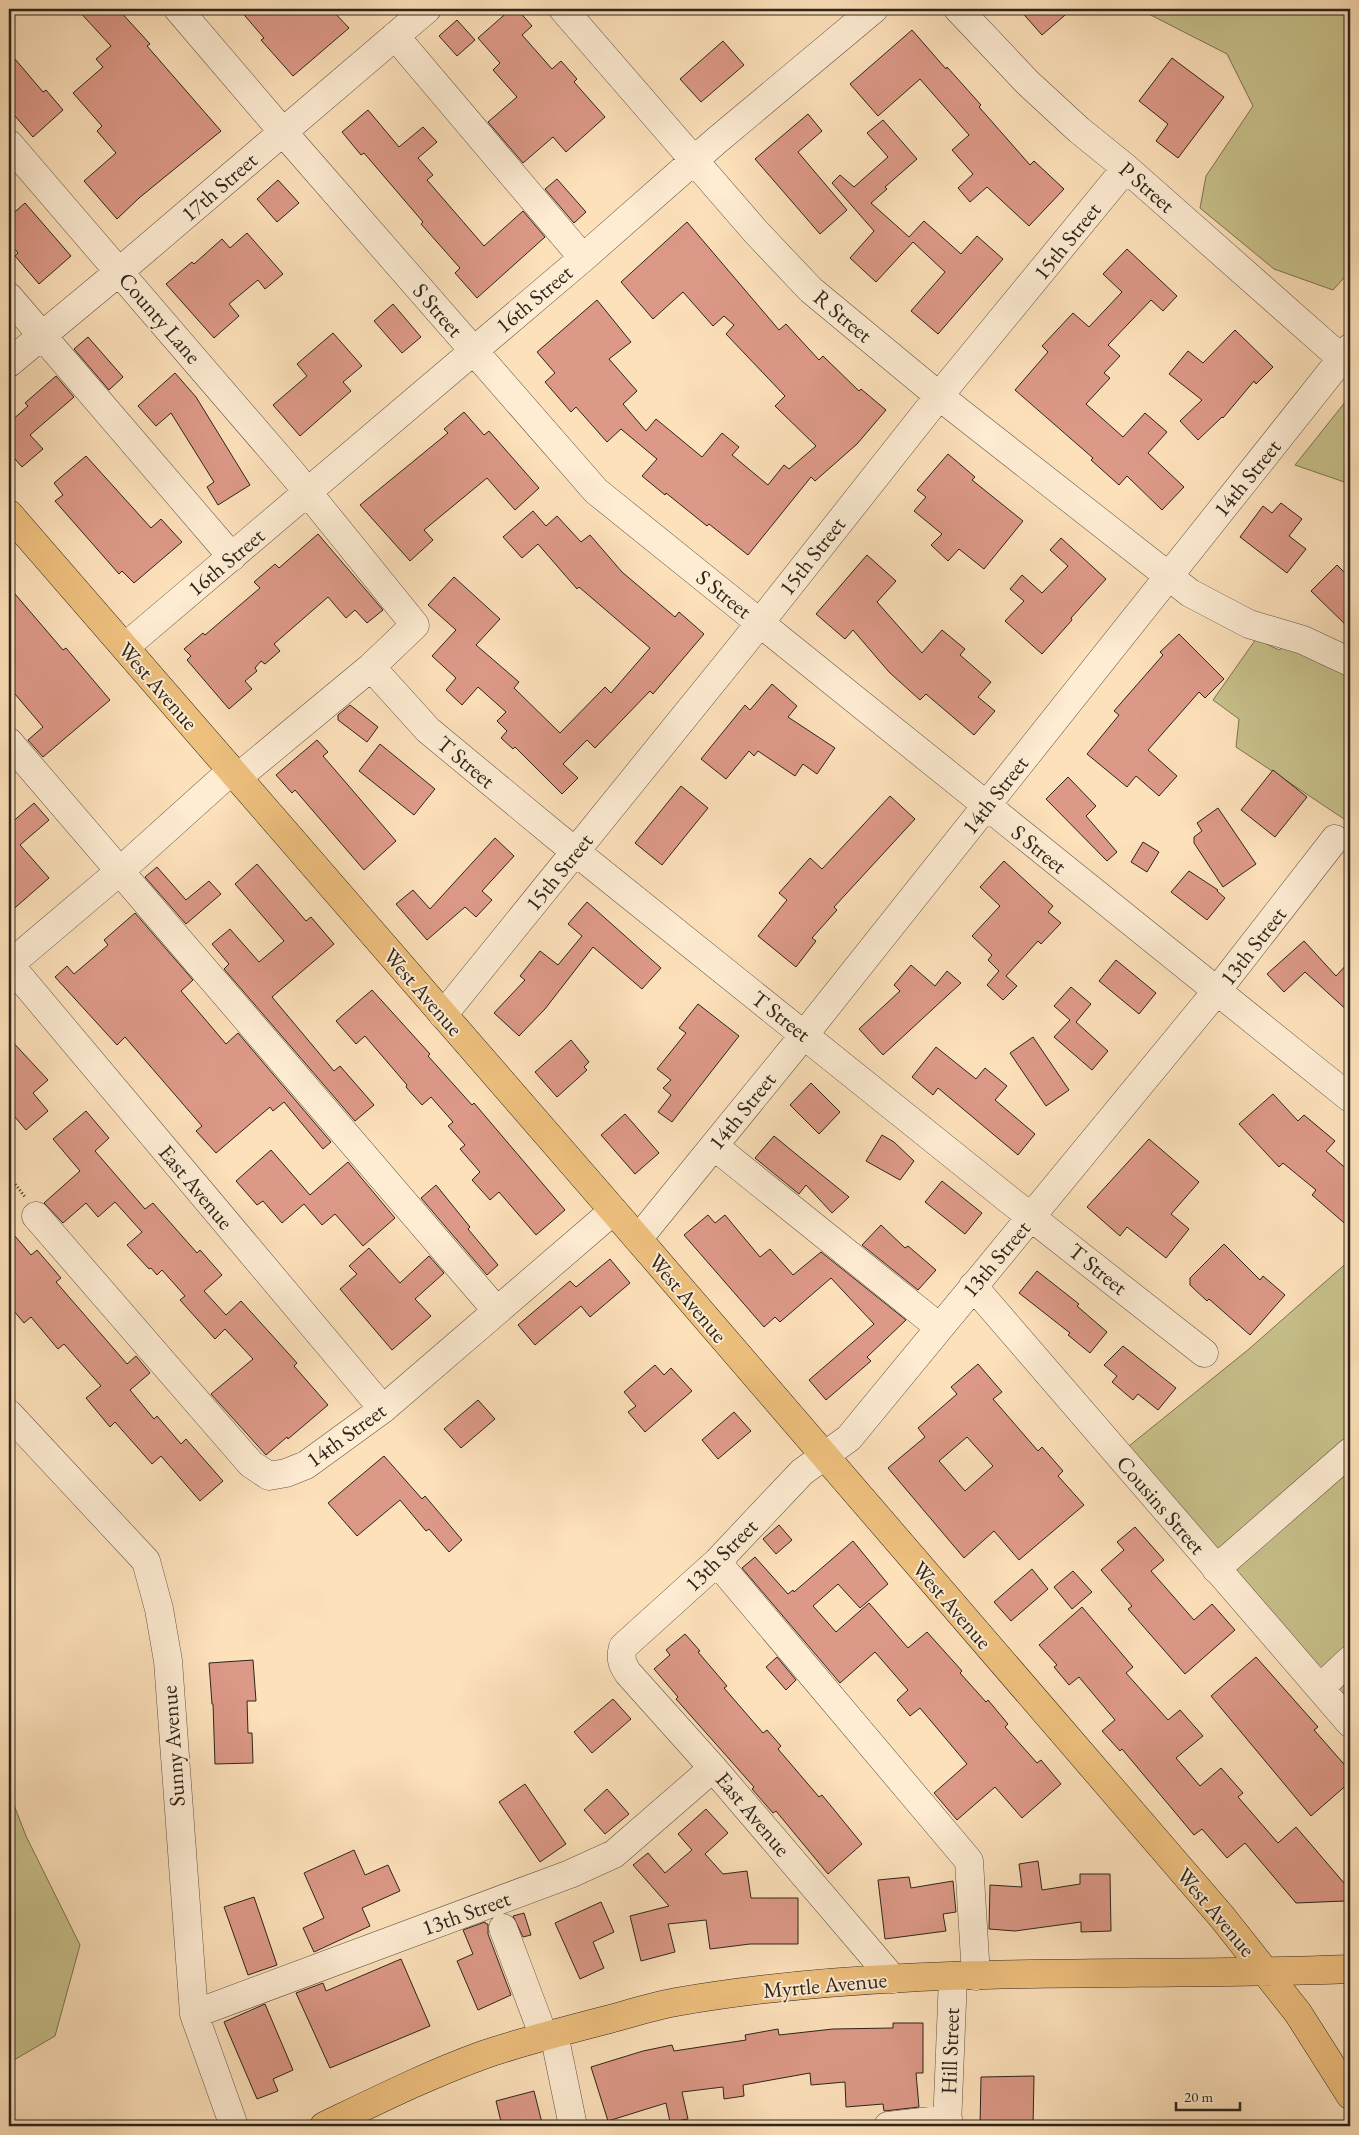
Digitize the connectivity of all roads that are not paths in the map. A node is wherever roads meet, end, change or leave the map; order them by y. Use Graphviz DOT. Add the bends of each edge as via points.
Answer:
graph roads {
  1 [pos="178,9"];
  2 [pos="427,9"];
  3 [pos="563,9"];
  4 [pos="874,9"];
  5 [pos="958,9"];
  6 [pos="395,36"];
  7 [pos="283,132"];
  8 [pos="9,144"];
  9 [pos="693,161"];
  10 [pos="1126,168"];
  11 [pos="583,258"];
  12 [pos="120,272"];
  13 [pos="9,297"];
  14 [pos="41,335"];
  15 [pos="473,350"];
  16 [pos="1346,353"];
  17 [pos="9,362"];
  18 [pos="939,396"];
  19 [pos="309,493"];
  20 [pos="9,514"];
  21 [pos="232,557"];
  22 [pos="1168,576"];
  23 [pos="760,623"];
  24 [pos="125,647"];
  25 [pos="1350,662"];
  26 [pos="371,667"];
  27 [pos="9,742"];
  28 [pos="234,774"];
  29 [pos="986,807"];
  30 [pos="1335,839"];
  31 [pos="575,852"];
  32 [pos="120,871"];
  33 [pos="9,965"];
  34 [pos="1216,992"];
  35 [pos="443,1015"];
  36 [pos="804,1035"];
  37 [pos="1350,1098"];
  38 [pos="714,1146"];
  39 [pos="613,1211"];
  40 [pos="36,1216"];
  41 [pos="1032,1216"];
  42 [pos="638,1239"];
  43 [pos="973,1286"];
  44 [pos="497,1311"];
  45 [pos="939,1328"];
  46 [pos="1204,1353"];
  47 [pos="384,1409"];
  48 [pos="9,1414"];
  49 [pos="1350,1452"];
  50 [pos="824,1458"];
  51 [pos="717,1562"];
  52 [pos="1216,1569"];
  53 [pos="623,1647"];
  54 [pos="1350,1660"];
  55 [pos="1320,1688"];
  56 [pos="1350,1723"];
  57 [pos="713,1768"];
  58 [pos="503,1928"];
  59 [pos="1350,1969"];
  60 [pos="1267,1972"];
  61 [pos="965,1976"];
  62 [pos="893,1979"];
  63 [pos="194,2014"];
  64 [pos="549,2035"];
  65 [pos="1350,2095"];
  66 [pos="947,2123"];
  67 [pos="234,2126"];
  68 [pos="324,2126"];
  69 [pos="573,2126"];
  70 [pos="888,2126"];
  1 -- 7 [label="street, S Street"];
  2 -- 6 [label="street, 17th Street"];
  3 -- 9 [label="street, R Street"];
  4 -- 9 [label="street, 16th Street"];
  5 -- 10 [label="street, P Street" via="1028,83"];
  6 -- 7 [label="street, 17th Street"];
  6 -- 11 [label="street"];
  7 -- 12 [label="street, 17th Street"];
  7 -- 15 [label="street, S Street"];
  8 -- 12 [label="street, County Lane"];
  9 -- 11 [label="street, 16th Street"];
  9 -- 18 [label="street, R Street" via="798,278"];
  10 -- 16 [label="street, P Street"];
  10 -- 18 [label="street, 15th Street"];
  11 -- 15 [label="street, 16th Street"];
  12 -- 14 [label="street, 17th Street"];
  12 -- 19 [label="street, County Lane"];
  13 -- 14 [label="street"];
  14 -- 17 [label="street, 17th Street"];
  14 -- 21 [label="street"];
  15 -- 19 [label="street, 16th Street"];
  15 -- 23 [label="street, S Street" via="596,491"];
  16 -- 22 [label="street, 14th Street"];
  18 -- 22 [label="street, R Street"];
  18 -- 23 [label="street, 15th Street"];
  19 -- 21 [label="street, 16th Street"];
  19 -- 26 [label="street" via="415,625"];
  20 -- 24 [label="main road, West Avenue"];
  21 -- 24 [label="street, 16th Street"];
  22 -- 25 [label="street, R Street" via="1190,593 1249,624 1303,640"];
  22 -- 29 [label="street, 14th Street"];
  23 -- 29 [label="street, S Street"];
  23 -- 31 [label="street, 15th Street"];
  24 -- 28 [label="main road, West Avenue"];
  26 -- 28 [label="street"];
  26 -- 31 [label="street, T Street" via="428,730"];
  27 -- 32 [label="street"];
  28 -- 32 [label="street"];
  28 -- 35 [label="main road, West Avenue"];
  29 -- 34 [label="street, S Street"];
  29 -- 36 [label="street, 14th Street"];
  30 -- 34 [label="street, 13th Street"];
  31 -- 35 [label="street, 15th Street"];
  31 -- 36 [label="street, T Street"];
  32 -- 33 [label="street"];
  32 -- 44 [label="street"];
  33 -- 47 [label="street, East Avenue"];
  34 -- 37 [label="street, S Street"];
  34 -- 41 [label="street, 13th Street"];
  35 -- 39 [label="main road, West Avenue"];
  36 -- 38 [label="street, 14th Street"];
  36 -- 41 [label="street, T Street"];
  38 -- 42 [label="street, 14th Street"];
  38 -- 45 [label="street"];
  39 -- 42 [label="main road, West Avenue"];
  39 -- 44 [label="street, 14th Street"];
  40 -- 47 [label="street, 14th Street" via="260,1472 269,1476 306,1465"];
  41 -- 43 [label="street, 13th Street"];
  41 -- 46 [label="street, T Street"];
  42 -- 50 [label="main road, West Avenue"];
  43 -- 45 [label="street, 13th Street"];
  43 -- 52 [label="street, Cousins Street"];
  44 -- 47 [label="street, 14th Street"];
  45 -- 50 [label="street, 13th Street" via="849,1438"];
  48 -- 63 [label="street, Sunny Avenue" via="146,1561 168,1661"];
  49 -- 52 [label="street"];
  50 -- 51 [label="street, 13th Street" via="802,1472"];
  50 -- 60 [label="main road, West Avenue"];
  51 -- 53 [label="street, 13th Street"];
  51 -- 61 [label="street, Hill Street" via="969,1861"];
  52 -- 55 [label="street, Cousins Street"];
  53 -- 57 [label="street, East Avenue" via="622,1664 628,1673"];
  54 -- 55 [label="street"];
  55 -- 56 [label="street, Cousins Street"];
  57 -- 62 [label="street, East Avenue"];
  57 -- 63 [label="street, 13th Street" via="614,1854 561,1878"];
  58 -- 64 [label="street"];
  59 -- 60 [label="main road, Myrtle Avenue"];
  60 -- 61 [label="main road, Myrtle Avenue"];
  60 -- 65 [label="main road, West Avenue" via="1298,2013"];
  61 -- 62 [label="main road, Myrtle Avenue"];
  61 -- 66 [label="street, Hill Street"];
  62 -- 64 [label="main road, Myrtle Avenue" via="765,1989 674,2002"];
  63 -- 67 [label="street, Sunny Avenue"];
  64 -- 68 [label="main road, Myrtle Avenue" via="483,2055 396,2091"];
  64 -- 69 [label="street"];
  66 -- 70 [label="street"];
}
